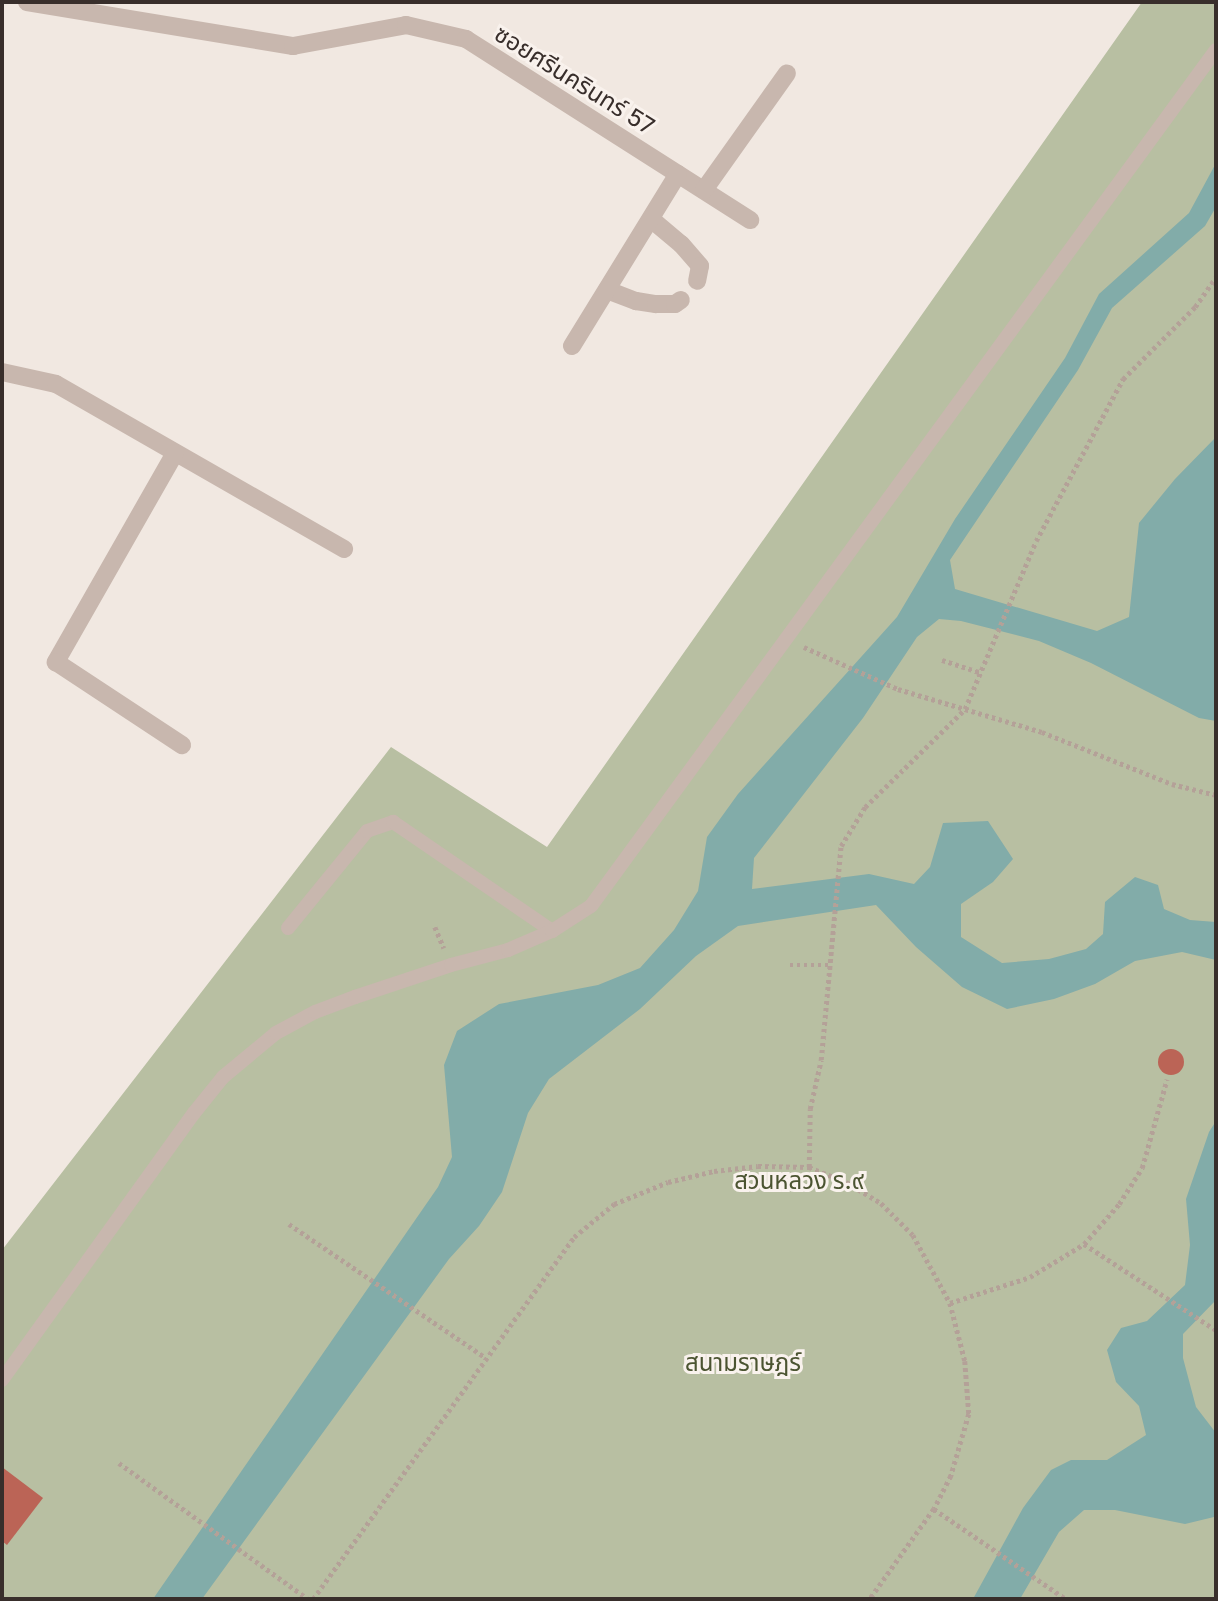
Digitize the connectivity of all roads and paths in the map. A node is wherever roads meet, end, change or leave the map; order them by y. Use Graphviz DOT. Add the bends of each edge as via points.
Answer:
graph roads {
  1 [pos="27,2"];
  2 [pos="1216,50"];
  3 [pos="787,73"];
  4 [pos="678,174"];
  5 [pos="704,191"];
  6 [pos="651,219"];
  7 [pos="750,220"];
  8 [pos="1216,277"];
  9 [pos="697,281"];
  10 [pos="607,290"];
  11 [pos="681,300"];
  12 [pos="572,346"];
  13 [pos="2,372"];
  14 [pos="175,453"];
  15 [pos="344,549"];
  16 [pos="788,638"];
  17 [pos="942,660"];
  18 [pos="980,672"];
  19 [pos="965,709"];
  20 [pos="182,745"];
  21 [pos="1216,795"];
  22 [pos="288,928"];
  23 [pos="552,931"];
  24 [pos="790,965"];
  25 [pos="831,965"];
  26 [pos="1167,1079"];
  27 [pos="809,1167"];
  28 [pos="289,1224"];
  29 [pos="1084,1244"];
  30 [pos="950,1303"];
  31 [pos="1216,1330"];
  32 [pos="486,1358"];
  33 [pos="2,1380"];
  34 [pos="119,1463"];
  35 [pos="934,1509"];
  36 [pos="310,1599"];
  37 [pos="870,1599"];
  38 [pos="1066,1599"];
  1 -- 4 [label="street, ซอยศรีนครินทร์ 57" via="293,46 406,25 466,39"];
  2 -- 16 [label="lane"];
  3 -- 5 [label="street"];
  4 -- 5 [label="street, ซอยศรีนครินทร์ 57"];
  4 -- 6 [label="street"];
  5 -- 7 [label="street, ซอยศรีนครินทร์ 57"];
  6 -- 9 [label="street" via="700,266"];
  6 -- 10 [label="street"];
  8 -- 18 [label="path" via="1195,307 1123,379 1036,541"];
  10 -- 11 [label="street" via="656,304"];
  10 -- 12 [label="street"];
  13 -- 14 [label="street" via="56,384"];
  14 -- 15 [label="street"];
  14 -- 20 [label="street" via="56,662"];
  16 -- 19 [label="path" via="898,689"];
  16 -- 23 [label="lane" via="591,906"];
  17 -- 18 [label="path"];
  18 -- 19 [label="path"];
  19 -- 21 [label="path" via="1042,732 1172,784"];
  19 -- 25 [label="path" via="864,807 841,846 836,863"];
  22 -- 23 [label="lane" via="367,831 393,822"];
  23 -- 33 [label="lane" via="508,950 325,1008 276,1033 223,1077 194,1113"];
  24 -- 25 [label="path"];
  25 -- 27 [label="path" via="821,1060 810,1109"];
  26 -- 29 [label="path" via="1142,1168 1119,1204"];
  27 -- 30 [label="path" via="881,1203 911,1232"];
  27 -- 32 [label="path" via="713,1171 668,1182 614,1204 574,1237"];
  28 -- 32 [label="path"];
  29 -- 30 [label="path" via="1030,1277"];
  29 -- 31 [label="path"];
  30 -- 35 [label="path" via="965,1360 969,1414 951,1476"];
  32 -- 36 [label="path"];
  34 -- 36 [label="path"];
  35 -- 37 [label="path"];
  35 -- 38 [label="path"];
}
